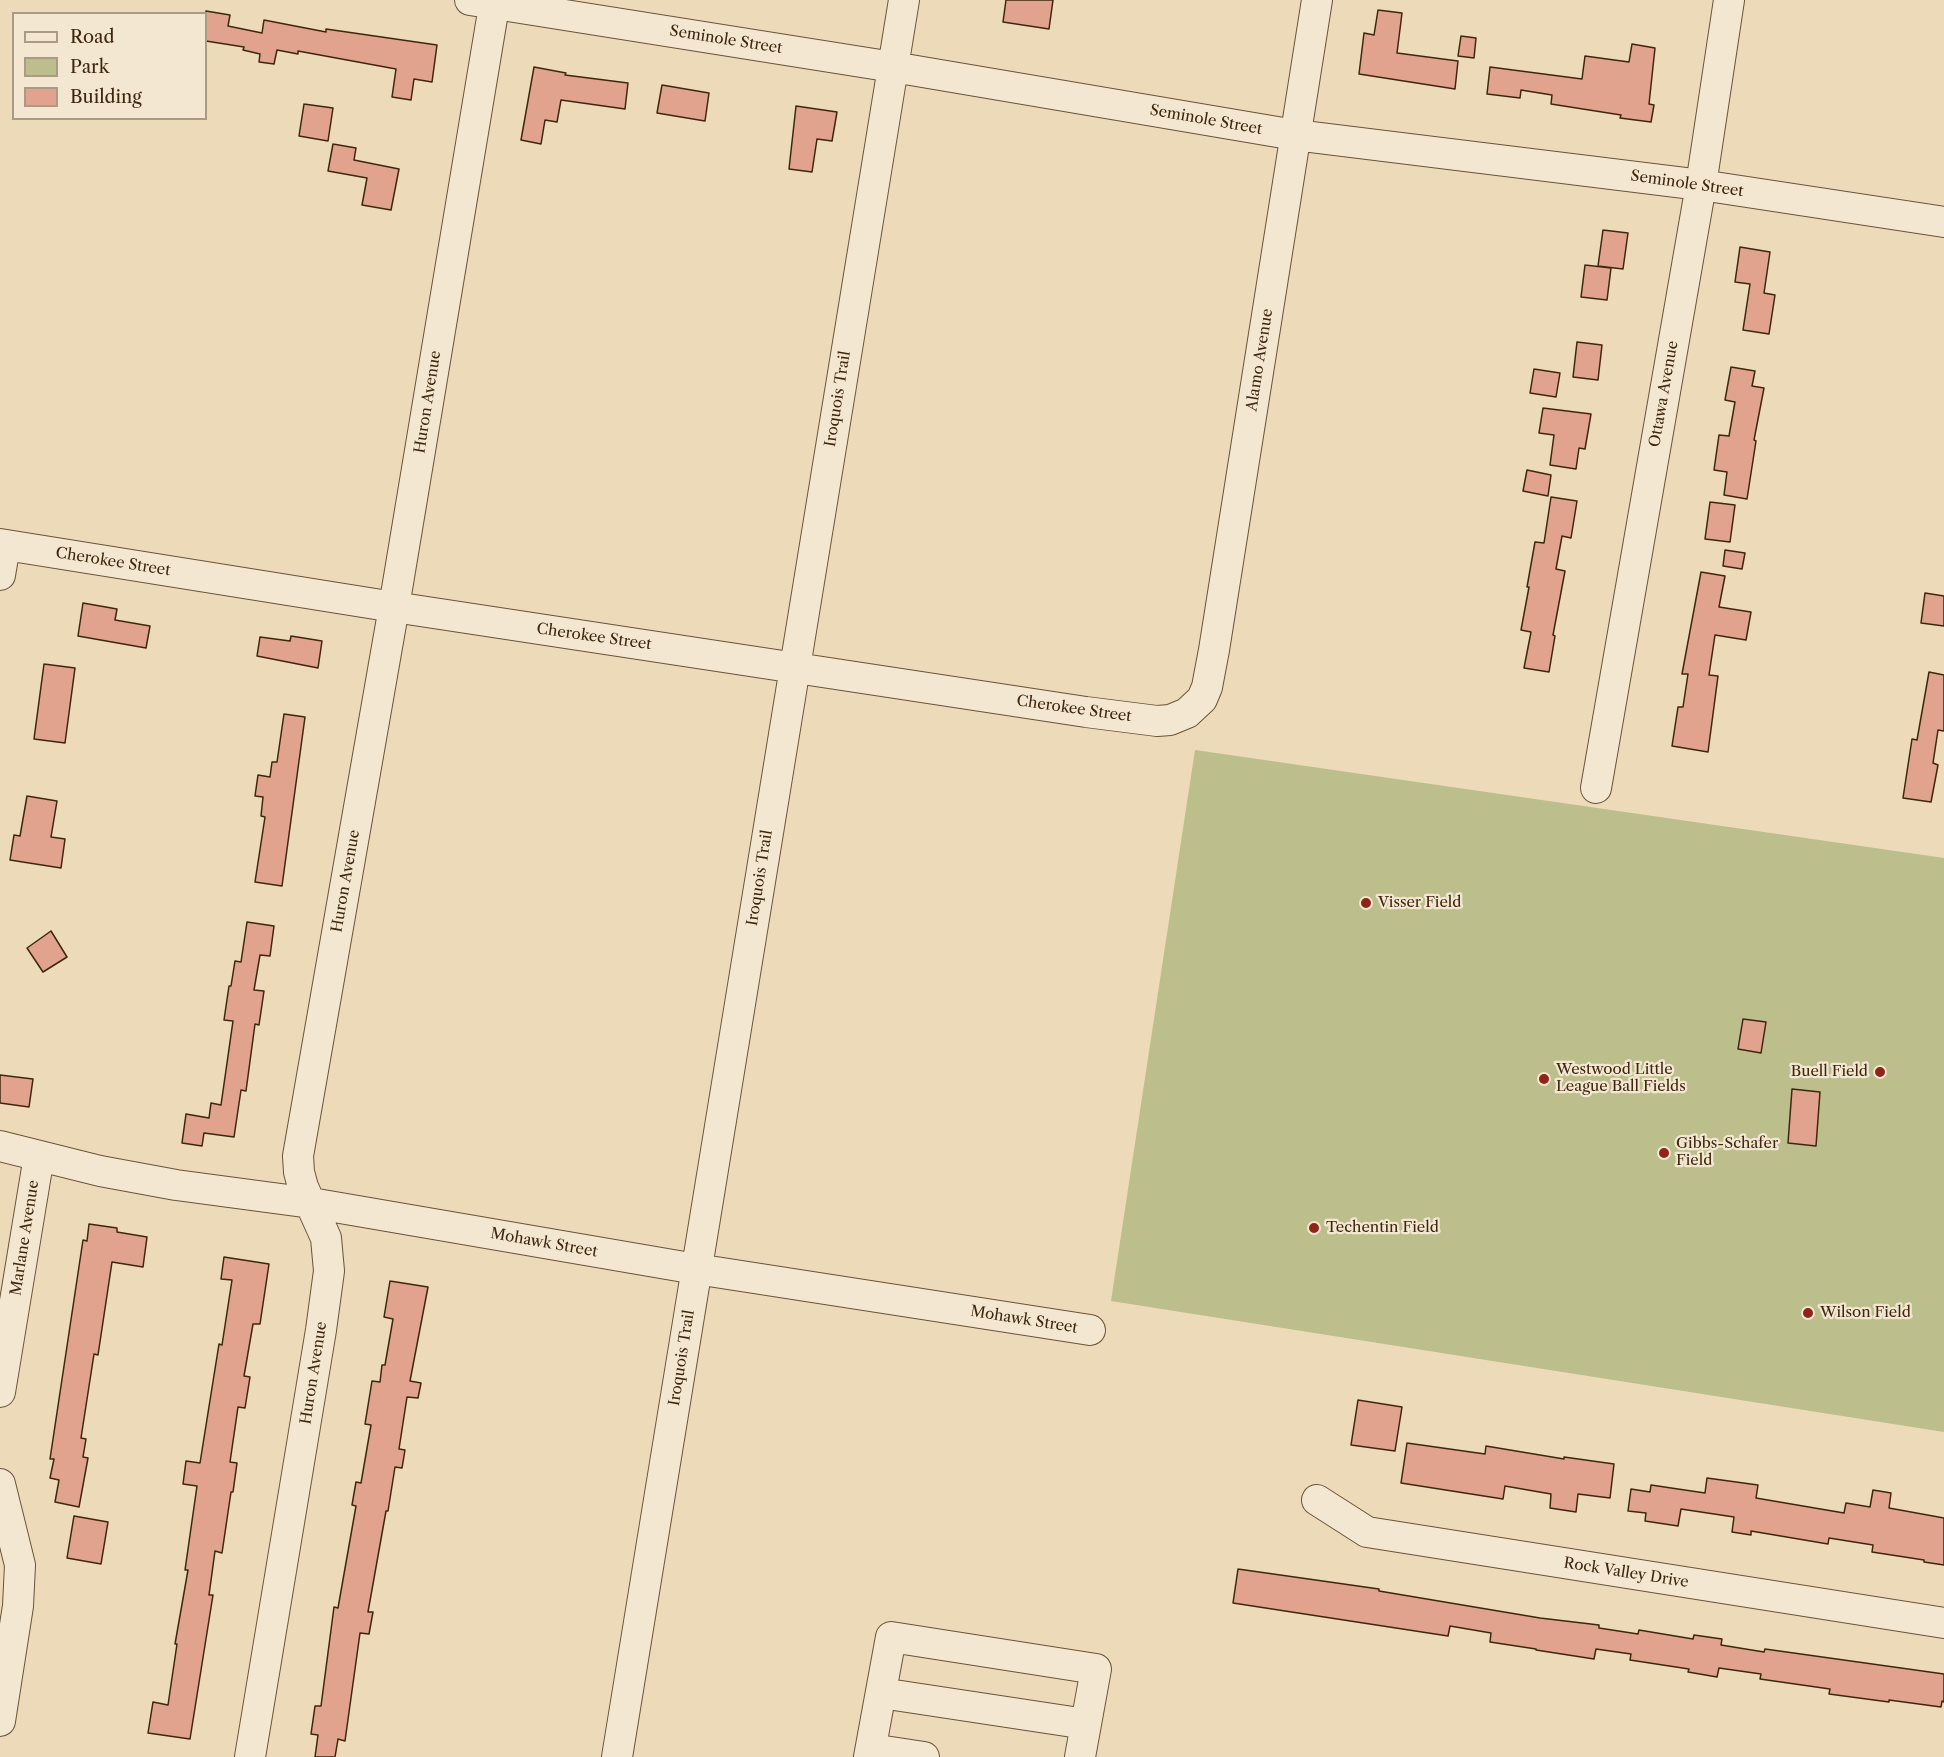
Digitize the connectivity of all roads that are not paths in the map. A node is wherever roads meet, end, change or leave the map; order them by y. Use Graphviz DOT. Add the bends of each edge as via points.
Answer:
graph roads {
  1 [pos="904,0"];
  2 [pos="1317,0"];
  3 [pos="1729,0"];
  4 [pos="486,1"];
  5 [pos="893,67"];
  6 [pos="1295,135"];
  7 [pos="1701,185"];
  8 [pos="1944,222"];
  9 [pos="3,545"];
  10 [pos="0,575"];
  11 [pos="394,607"];
  12 [pos="795,666"];
  13 [pos="1186,713"];
  14 [pos="1596,788"];
  15 [pos="0,1146"];
  16 [pos="39,1156"];
  17 [pos="311,1203"];
  18 [pos="696,1269"];
  19 [pos="1090,1330"];
  20 [pos="0,1392"];
  21 [pos="0,1484"];
  22 [pos="1317,1500"];
  23 [pos="1944,1623"];
  24 [pos="881,1693"];
  25 [pos="0,1721"];
  26 [pos="1086,1724"];
  27 [pos="870,1753"];
  28 [pos="250,1757"];
  29 [pos="617,1757"];
  30 [pos="924,1757"];
  31 [pos="1080,1757"];
  1 -- 5 [label="street, Iroquois Trail"];
  2 -- 6 [label="street, Alamo Avenue"];
  3 -- 7 [label="street, Ottawa Avenue"];
  4 -- 5 [label="street, Seminole Street"];
  4 -- 11 [label="street, Huron Avenue"];
  5 -- 6 [label="street, Seminole Street"];
  5 -- 12 [label="street, Iroquois Trail"];
  6 -- 7 [label="street, Seminole Street"];
  6 -- 13 [label="street, Alamo Avenue" via="1214,650 1202,699"];
  7 -- 8 [label="street, Seminole Street"];
  7 -- 14 [label="street, Ottawa Avenue"];
  9 -- 10 [label="street"];
  9 -- 11 [label="street, Cherokee Street"];
  11 -- 12 [label="street, Cherokee Street"];
  11 -- 17 [label="street, Huron Avenue" via="299,1146 298,1172"];
  12 -- 13 [label="street, Cherokee Street" via="1156,721"];
  12 -- 18 [label="street, Iroquois Trail"];
  15 -- 16 [label="street, Mohawk Street"];
  16 -- 17 [label="street, Mohawk Street" via="176,1185"];
  16 -- 20 [label="street, Marlane Avenue"];
  17 -- 18 [label="street, Mohawk Street"];
  17 -- 28 [label="street, Huron Avenue" via="326,1238 327,1294"];
  18 -- 19 [label="street, Mohawk Street"];
  18 -- 29 [label="street, Iroquois Trail"];
  21 -- 25 [label="street" via="20,1565 20,1584"];
  22 -- 23 [label="street, Rock Valley Drive" via="1367,1532"];
  24 -- 26 [label="street"];
  24 -- 26 [label="street" via="891,1637 1096,1669"];
  24 -- 27 [label="street"];
  26 -- 31 [label="street"];
  27 -- 30 [label="street"];
}
